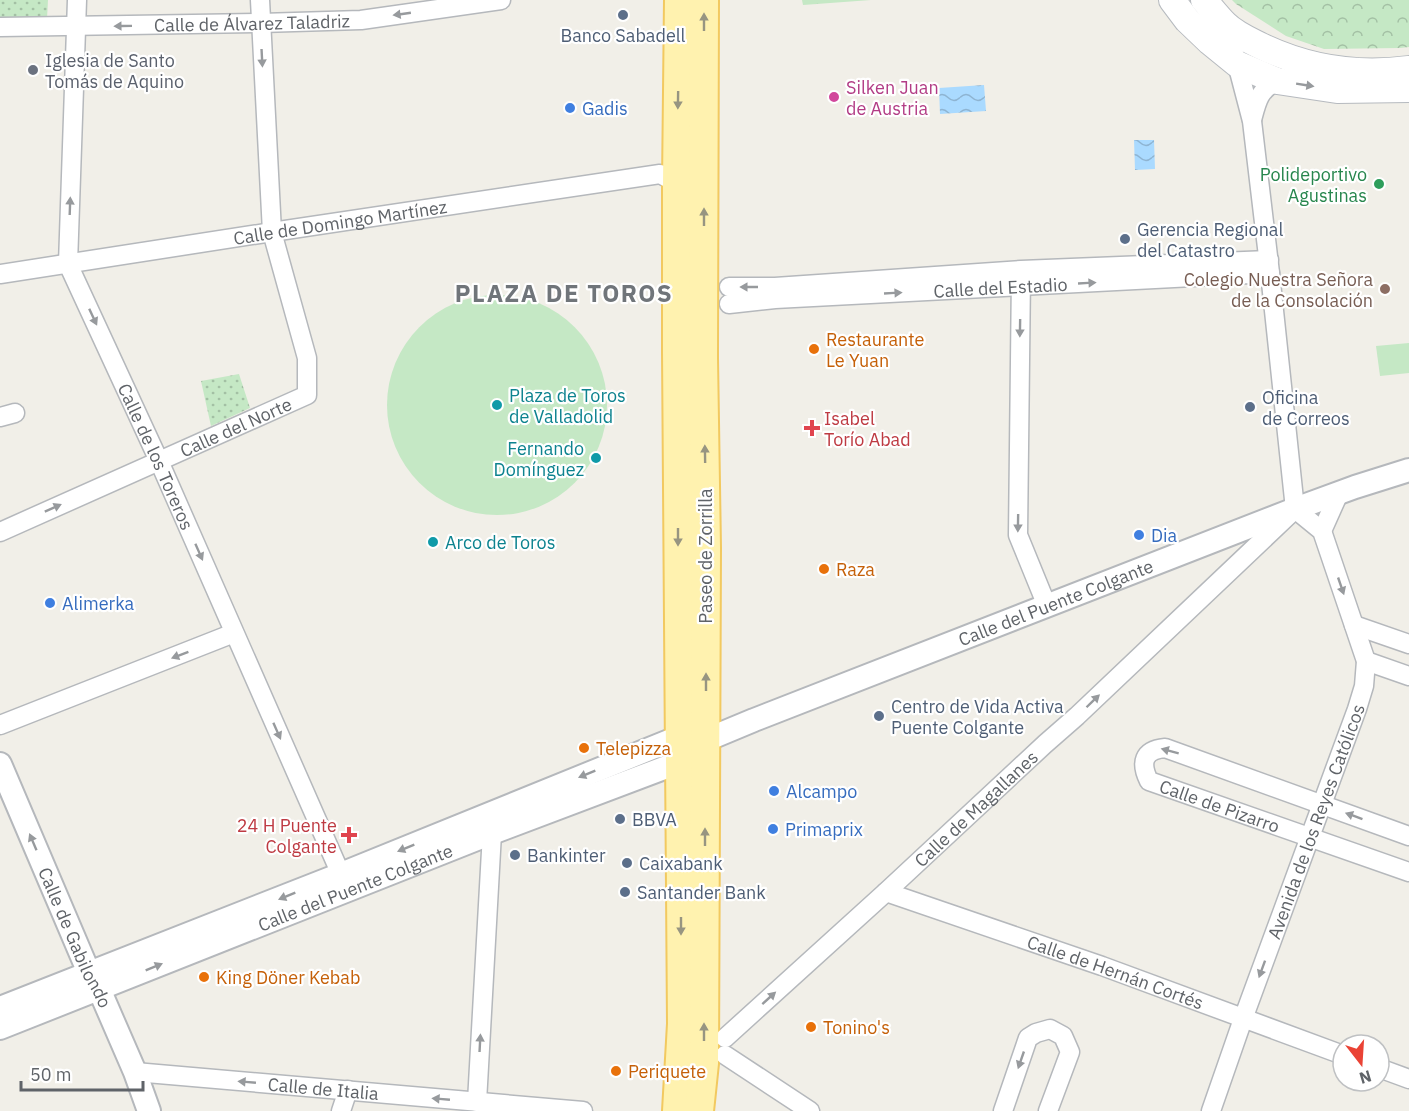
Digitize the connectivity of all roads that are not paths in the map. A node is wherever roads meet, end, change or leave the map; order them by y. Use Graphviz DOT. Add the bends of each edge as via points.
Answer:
graph roads {
  1 [pos="77,0"];
  2 [pos="260,0"];
  3 [pos="501,0"];
  4 [pos="679,0"];
  5 [pos="704,0"];
  6 [pos="1172,0"];
  7 [pos="1204,0"];
  8 [pos="261,24"];
  9 [pos="1227,26"];
  10 [pos="0,27"];
  11 [pos="76,27"];
  12 [pos="1237,64"];
  13 [pos="1409,69"];
  14 [pos="1277,81"];
  15 [pos="1409,88"];
  16 [pos="1251,122"];
  17 [pos="668,179"];
  18 [pos="272,231"];
  19 [pos="68,264"];
  20 [pos="1270,266"];
  21 [pos="0,274"];
  22 [pos="1021,278"];
  23 [pos="729,295"];
  24 [pos="159,461"];
  25 [pos="1409,470"];
  26 [pos="1339,493"];
  27 [pos="1295,509"];
  28 [pos="1322,531"];
  29 [pos="0,532"];
  30 [pos="1236,532"];
  31 [pos="1251,551"];
  32 [pos="1047,606"];
  33 [pos="1354,625"];
  34 [pos="234,633"];
  35 [pos="1409,644"];
  36 [pos="1366,662"];
  37 [pos="1409,676"];
  38 [pos="0,725"];
  39 [pos="688,747"];
  40 [pos="0,764"];
  41 [pos="1322,804"];
  42 [pos="492,833"];
  43 [pos="1409,836"];
  44 [pos="1311,838"];
  45 [pos="1409,872"];
  46 [pos="344,883"];
  47 [pos="886,892"];
  48 [pos="94,981"];
  49 [pos="0,1008"];
  50 [pos="1243,1019"];
  51 [pos="0,1028"];
  52 [pos="1331,1051"];
  53 [pos="135,1072"];
  54 [pos="1391,1072"];
  55 [pos="1409,1078"];
  56 [pos="348,1090"];
  57 [pos="477,1102"];
  58 [pos="680,1109"];
  59 [pos="149,1111"];
  60 [pos="341,1111"];
  61 [pos="583,1111"];
  62 [pos="810,1111"];
  63 [pos="1003,1111"];
  64 [pos="1048,1111"];
  65 [pos="1211,1111"];
  1 -- 11 [label="street, Calle de los Toreros"];
  2 -- 8 [label="street"];
  3 -- 8 [label="street, Calle de Álvarez Taladriz, one-way" via="361,20"];
  4 -- 17 [label="main road, Paseo de Zorrilla, one-way"];
  39 -- 5 [label="main road, Paseo de Zorrilla, one-way" via="706,541"];
  6 -- 12 [label="main road" via="1187,20"];
  7 -- 9 [label="main road"];
  8 -- 11 [label="street, Calle de Álvarez Taladriz, one-way"];
  8 -- 18 [label="street, one-way"];
  9 -- 12 [label="street"];
  9 -- 13 [label="main road" via="1248,40 1306,63 1348,71"];
  10 -- 11 [label="street, Calle de Álvarez Taladriz"];
  19 -- 11 [label="street, Calle de los Toreros, one-way"];
  12 -- 14 [label="main road"];
  12 -- 16 [label="street"];
  14 -- 15 [label="main road, one-way" via="1337,90"];
  14 -- 16 [label="street" via="1258,97"];
  16 -- 20 [label="street"];
  17 -- 18 [label="street, Calle de Domingo Martínez"];
  17 -- 39 [label="main road, Paseo de Zorrilla, one-way"];
  18 -- 19 [label="street, Calle de Domingo Martínez"];
  18 -- 24 [label="street, Calle del Norte" via="307,358 307,395"];
  19 -- 21 [label="street, Calle de Domingo Martínez"];
  19 -- 24 [label="street, Calle de los Toreros, one-way"];
  20 -- 22 [label="street, Calle del Estadio"];
  20 -- 27 [label="street"];
  22 -- 23 [label="street, Calle del Estadio" via="775,287"];
  22 -- 32 [label="street, one-way" via="1018,534"];
  29 -- 24 [label="street, Calle del Norte, one-way"];
  24 -- 34 [label="street, Calle de los Toreros, one-way"];
  25 -- 26 [label="street, Calle del Puente Colgante"];
  26 -- 27 [label="street, Calle del Puente Colgante"];
  26 -- 28 [label="street"];
  27 -- 28 [label="street"];
  27 -- 30 [label="street, Calle del Puente Colgante"];
  27 -- 31 [label="street, Calle de Magallanes"];
  28 -- 33 [label="street, Avenida de los Reyes Católicos, one-way"];
  30 -- 31 [label="street" via="1247,538"];
  30 -- 32 [label="street, Calle del Puente Colgante"];
  47 -- 31 [label="street, Calle de Magallanes, one-way"];
  32 -- 39 [label="street, Calle del Puente Colgante"];
  33 -- 35 [label="street"];
  33 -- 36 [label="street, Avenida de los Reyes Católicos"];
  34 -- 38 [label="street, one-way"];
  34 -- 46 [label="street, Calle de los Toreros, one-way"];
  36 -- 37 [label="street"];
  36 -- 41 [label="street, Avenida de los Reyes Católicos" via="1357,709"];
  39 -- 42 [label="street, Calle del Puente Colgante"];
  39 -- 46 [label="street, Calle del Puente Colgante, one-way"];
  39 -- 58 [label="main road, Paseo de Zorrilla" via="704,1063"];
  48 -- 40 [label="street, Calle de Gabilondo, one-way"];
  43 -- 41 [label="street, Calle de Pizarro, one-way"];
  41 -- 44 [label="street, Avenida de los Reyes Católicos"];
  41 -- 44 [label="street, Calle de Pizarro, one-way" via="1165,748 1153,750 1143,765 1149,781"];
  42 -- 46 [label="street, Calle del Puente Colgante"];
  57 -- 42 [label="street, one-way"];
  44 -- 45 [label="street, Calle de Pizarro"];
  44 -- 50 [label="street, Avenida de los Reyes Católicos, one-way"];
  46 -- 48 [label="street, Calle del Puente Colgante"];
  47 -- 50 [label="street, Calle de Hernán Cortés"];
  62 -- 47 [label="street, Calle de Magallanes, one-way" via="725,1046"];
  48 -- 49 [label="street, Calle del Puente Colgante"];
  48 -- 51 [label="street, Calle del Puente Colgante"];
  48 -- 53 [label="street, Calle de Gabilondo"];
  50 -- 52 [label="street, Calle de Hernán Cortés"];
  50 -- 65 [label="street, Avenida de los Reyes Católicos"];
  56 -- 53 [label="street, Calle de Italia, one-way"];
  53 -- 59 [label="street, Calle de Gabilondo"];
  54 -- 55 [label="street"];
  57 -- 56 [label="street, Calle de Italia, one-way"];
  56 -- 60 [label="street"];
  57 -- 61 [label="street, Calle de Italia"];
  64 -- 63 [label="street, one-way" via="1070,1052 1063,1036 1050,1029 1028,1038"];
}
